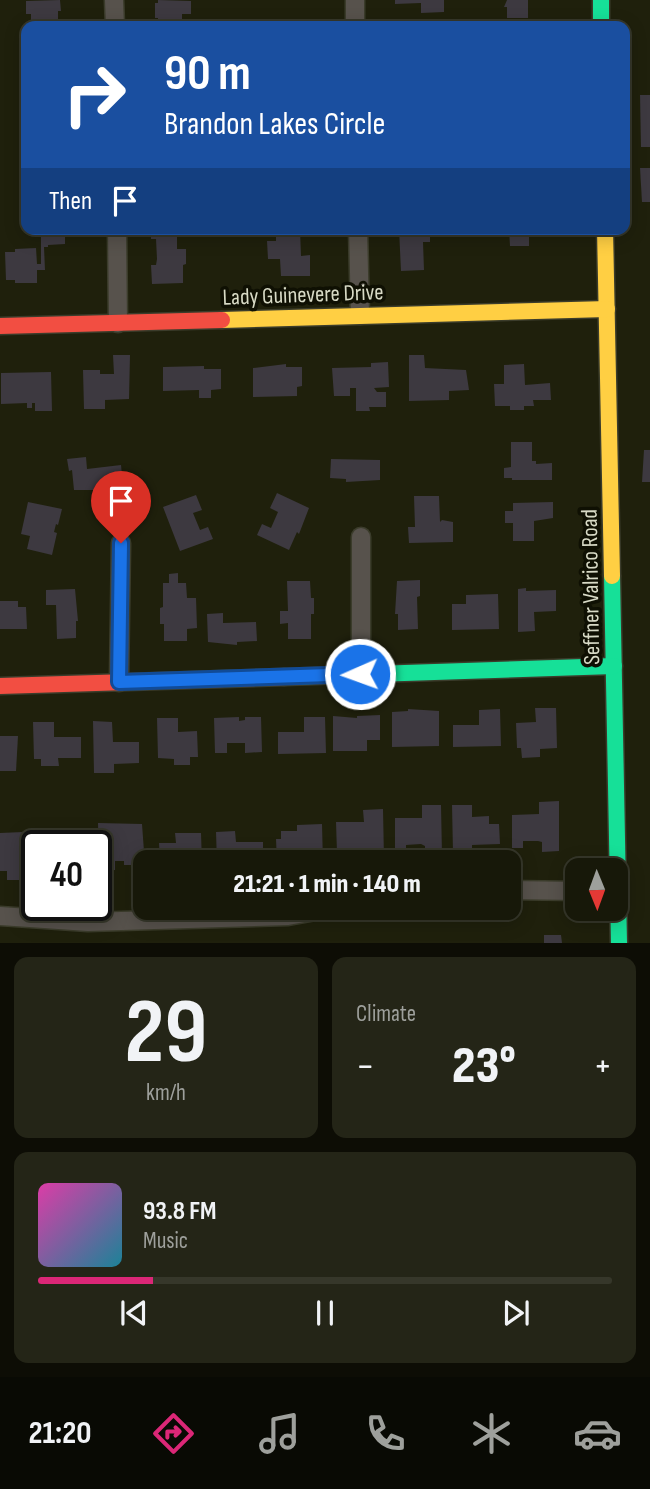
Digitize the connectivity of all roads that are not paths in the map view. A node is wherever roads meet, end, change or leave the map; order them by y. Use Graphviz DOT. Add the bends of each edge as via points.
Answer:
graph roads {
  1 [pos="114,0"];
  2 [pos="355,0"];
  3 [pos="601,0"];
  4 [pos="115,21"];
  5 [pos="355,21"];
  6 [pos="601,21"];
  7 [pos="117,235"];
  8 [pos="358,235"];
  9 [pos="605,235"];
  10 [pos="607,309"];
  11 [pos="359,315"];
  12 [pos="118,323"];
  13 [pos="0,326"];
  14 [pos="361,537"];
  15 [pos="121,543"];
  16 [pos="614,666"];
  17 [pos="360,674"];
  18 [pos="119,682"];
  19 [pos="0,686"];
  20 [pos="617,858"];
  21 [pos="521,890"];
  22 [pos="565,891"];
  23 [pos="0,916"];
  24 [pos="155,920"];
  25 [pos="618,921"];
  26 [pos="619,943"];
  1 -- 4 [label="street"];
  2 -- 5 [label="street"];
  3 -- 6 [label="street"];
  7 -- 12 [label="street"];
  8 -- 11 [label="street"];
  9 -- 10 [label="street, Seffner Valrico Road"];
  10 -- 11 [label="street, Lady Guinevere Drive"];
  10 -- 16 [label="street, Seffner Valrico Road"];
  11 -- 12 [label="street, Lady Guinevere Drive"];
  12 -- 13 [label="street, Lady Guinevere Drive"];
  14 -- 17 [label="street"];
  15 -- 18 [label="street"];
  16 -- 17 [label="street"];
  16 -- 20 [label="street, Seffner Valrico Road"];
  17 -- 18 [label="street"];
  18 -- 19 [label="street"];
  21 -- 22 [label="street"];
  23 -- 24 [label="street" via="88,922"];
  25 -- 26 [label="street, Seffner Valrico Road"];
}
